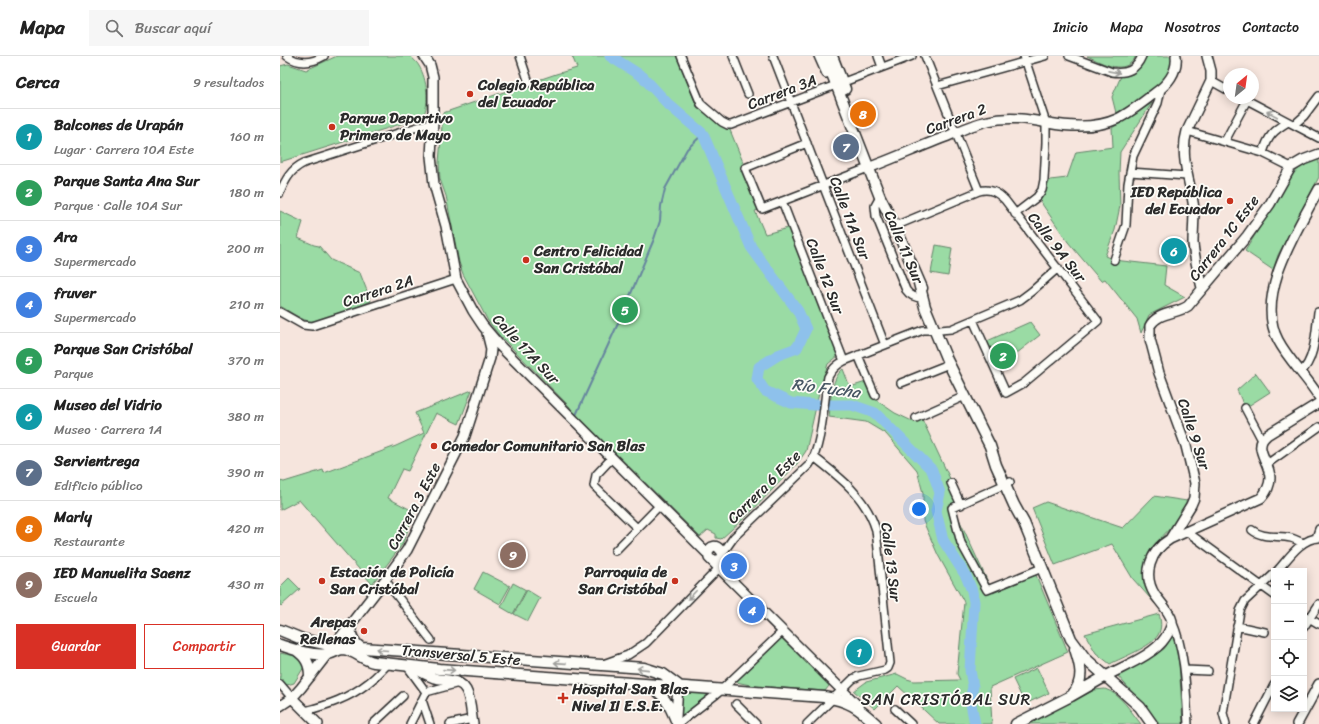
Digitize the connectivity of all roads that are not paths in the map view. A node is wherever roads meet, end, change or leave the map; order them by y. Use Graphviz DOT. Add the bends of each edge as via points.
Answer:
graph roads {
  1 [pos="287,56"];
  2 [pos="324,56"];
  3 [pos="424,56"];
  4 [pos="520,56"];
  5 [pos="681,56"];
  6 [pos="733,56"];
  7 [pos="773,56"];
  8 [pos="818,56"];
  9 [pos="825,56"];
  10 [pos="832,56"];
  11 [pos="878,56"];
  12 [pos="912,56"];
  13 [pos="925,56"];
  14 [pos="1045,56"];
  15 [pos="1069,56"];
  16 [pos="1142,56"];
  17 [pos="1176,56"];
  18 [pos="1210,56"];
  19 [pos="1025,58"];
  20 [pos="882,67"];
  21 [pos="831,72"];
  22 [pos="1211,81"];
  23 [pos="529,82"];
  24 [pos="839,84"];
  25 [pos="937,86"];
  26 [pos="1223,87"];
  27 [pos="1160,89"];
  28 [pos="748,94"];
  29 [pos="1319,96"];
  30 [pos="791,103"];
  31 [pos="1243,104"];
  32 [pos="1255,104"];
  33 [pos="433,122"];
  34 [pos="1046,123"];
  35 [pos="1291,123"];
  36 [pos="1187,131"];
  37 [pos="955,132"];
  38 [pos="1319,138"];
  39 [pos="1225,141"];
  40 [pos="807,143"];
  41 [pos="1263,153"];
  42 [pos="1319,154"];
  43 [pos="871,166"];
  44 [pos="1291,167"];
  45 [pos="1130,172"];
  46 [pos="1187,176"];
  47 [pos="823,185"];
  48 [pos="1319,189"];
  49 [pos="979,191"];
  50 [pos="280,193"];
  51 [pos="880,197"];
  52 [pos="782,201"];
  53 [pos="1016,214"];
  54 [pos="895,226"];
  55 [pos="1114,260"];
  56 [pos="1058,268"];
  57 [pos="456,279"];
  58 [pos="919,283"];
  59 [pos="1202,288"];
  60 [pos="923,298"];
  61 [pos="280,312"];
  62 [pos="1318,312"];
  63 [pos="973,320"];
  64 [pos="486,330"];
  65 [pos="937,330"];
  66 [pos="1149,334"];
  67 [pos="885,345"];
  68 [pos="858,355"];
  69 [pos="511,357"];
  70 [pos="490,358"];
  71 [pos="844,361"];
  72 [pos="949,364"];
  73 [pos="1300,372"];
  74 [pos="901,383"];
  75 [pos="964,393"];
  76 [pos="875,395"];
  77 [pos="1319,397"];
  78 [pos="1319,403"];
  79 [pos="1245,408"];
  80 [pos="916,418"];
  81 [pos="1319,426"];
  82 [pos="1262,440"];
  83 [pos="814,457"];
  84 [pos="612,458"];
  85 [pos="1267,464"];
  86 [pos="951,483"];
  87 [pos="1007,483"];
  88 [pos="961,505"];
  89 [pos="659,506"];
  90 [pos="637,528"];
  91 [pos="1319,529"];
  92 [pos="1252,530"];
  93 [pos="1186,531"];
  94 [pos="1318,538"];
  95 [pos="1170,539"];
  96 [pos="1303,543"];
  97 [pos="615,551"];
  98 [pos="716,556"];
  99 [pos="1042,568"];
  100 [pos="1280,568"];
  101 [pos="1271,577"];
  102 [pos="385,580"];
  103 [pos="1262,587"];
  104 [pos="1271,593"];
  105 [pos="1319,604"];
  106 [pos="1307,616"];
  107 [pos="1307,618"];
  108 [pos="1172,621"];
  109 [pos="1319,624"];
  110 [pos="351,625"];
  111 [pos="1237,626"];
  112 [pos="280,630"];
  113 [pos="783,631"];
  114 [pos="1265,632"];
  115 [pos="1072,639"];
  116 [pos="431,640"];
  117 [pos="280,645"];
  118 [pos="334,646"];
  119 [pos="361,648"];
  120 [pos="296,650"];
  121 [pos="328,654"];
  122 [pos="388,664"];
  123 [pos="409,666"];
  124 [pos="599,666"];
  125 [pos="1185,670"];
  126 [pos="1208,671"];
  127 [pos="310,676"];
  128 [pos="1106,676"];
  129 [pos="459,683"];
  130 [pos="644,683"];
  131 [pos="280,684"];
  132 [pos="1319,684"];
  133 [pos="678,685"];
  134 [pos="722,689"];
  135 [pos="842,690"];
  136 [pos="1271,691"];
  137 [pos="426,692"];
  138 [pos="403,696"];
  139 [pos="1071,696"];
  140 [pos="292,698"];
  141 [pos="834,698"];
  142 [pos="422,700"];
  143 [pos="736,704"];
  144 [pos="280,706"];
  145 [pos="895,709"];
  146 [pos="861,710"];
  147 [pos="305,711"];
  148 [pos="473,722"];
  149 [pos="318,724"];
  150 [pos="374,724"];
  151 [pos="410,724"];
  152 [pos="430,724"];
  153 [pos="450,724"];
  154 [pos="677,724"];
  155 [pos="756,724"];
  156 [pos="807,724"];
  157 [pos="876,724"];
  158 [pos="910,724"];
  159 [pos="1016,724"];
  160 [pos="1152,724"];
  161 [pos="1188,724"];
  162 [pos="1226,724"];
  163 [pos="1254,724"];
  164 [pos="1296,724"];
  1 -- 2 [label="street" via="301,62 315,61"];
  3 -- 33 [label="street, Calle 17A Sur" via="433,77"];
  4 -- 23 [label="street"];
  5 -- 30 [label="street, Carrera 3A" via="700,104 728,125"];
  6 -- 28 [label="street"];
  7 -- 30 [label="street, Calle 11A Sur"];
  8 -- 21 [label="street" via="826,74"];
  9 -- 21 [label="main road"];
  10 -- 24 [label="main road"];
  11 -- 20 [label="street"];
  12 -- 20 [label="street, Carrera 3A"];
  13 -- 25 [label="street"];
  14 -- 19 [label="street"];
  15 -- 16 [label="street, one-way" via="1112,72 1133,69"];
  17 -- 27 [label="street, Carrera 2" via="1174,71 1168,82"];
  18 -- 22 [label="street"];
  19 -- 25 [label="street"];
  19 -- 34 [label="street"];
  20 -- 24 [label="street, Carrera 3A"];
  21 -- 24 [label="main road"];
  22 -- 26 [label="street"];
  22 -- 36 [label="street"];
  24 -- 30 [label="street, Carrera 3A"];
  24 -- 43 [label="main road"];
  25 -- 37 [label="street"];
  27 -- 34 [label="street, Carrera 2" via="1122,116 1109,122 1080,126"];
  27 -- 45 [label="street" via="1158,103 1132,156"];
  29 -- 35 [label="street" via="1304,116"];
  30 -- 40 [label="street, Calle 11A Sur"];
  31 -- 39 [label="street"];
  35 -- 32 [label="street, one-way"];
  33 -- 50 [label="street" via="304,163 288,176"];
  33 -- 57 [label="street, Calle 17A Sur" via="433,175"];
  34 -- 37 [label="street, Carrera 2" via="1024,118 996,119"];
  34 -- 53 [label="street" via="1042,190"];
  35 -- 38 [label="street"];
  35 -- 41 [label="street" via="1272,134"];
  36 -- 39 [label="street"];
  36 -- 46 [label="street" via="1184,153"];
  37 -- 43 [label="street, Carrera 2"];
  37 -- 49 [label="street"];
  39 -- 41 [label="street"];
  40 -- 47 [label="street, Calle 11A Sur"];
  40 -- 52 [label="street, Carrera 2" via="745,168 762,209"];
  41 -- 44 [label="street"];
  42 -- 44 [label="street"];
  43 -- 47 [label="street, Carrera 2"];
  43 -- 51 [label="main road"];
  43 -- 54 [label="main road" via="886,194"];
  44 -- 59 [label="street, Carrera 1C Este" via="1257,223"];
  45 -- 46 [label="street"];
  45 -- 55 [label="street" via="1126,225"];
  46 -- 59 [label="street" via="1194,210 1194,251"];
  47 -- 52 [label="street, Carrera 2"];
  47 -- 67 [label="street, Calle 11A Sur"];
  48 -- 73 [label="street" via="1283,261 1272,299 1271,316 1275,332"];
  49 -- 53 [label="street, Calle 9A Sur" via="994,191"];
  49 -- 54 [label="street"];
  51 -- 54 [label="main road"];
  51 -- 60 [label="street, Calle 11 Sur" via="875,206 876,216 906,290 917,298"];
  52 -- 71 [label="street, Calle 12 Sur"];
  53 -- 56 [label="street, Calle 9A Sur"];
  54 -- 58 [label="main road"];
  56 -- 63 [label="street" via="1020,300"];
  56 -- 63 [label="street, Calle 9A Sur" via="1098,321 1024,383 1006,393"];
  57 -- 61 [label="street, Carrera 2A" via="317,325 308,326"];
  57 -- 64 [label="street, Calle 17A Sur"];
  58 -- 60 [label="main road"];
  58 -- 65 [label="main road" via="930,305"];
  59 -- 66 [label="street, Carrera 1C Este" via="1185,308 1153,321"];
  60 -- 65 [label="main road"];
  62 -- 73 [label="street" via="1310,360 1306,368"];
  63 -- 65 [label="street" via="951,329"];
  64 -- 69 [label="street, Calle 17A Sur"];
  64 -- 70 [label="street, Carrera 3 Este" via="491,349"];
  65 -- 67 [label="street" via="921,330"];
  65 -- 72 [label="main road"];
  65 -- 75 [label="main road"];
  66 -- 95 [label="street, Calle 9 Sur" via="1159,373 1188,452 1195,483 1192,505"];
  67 -- 68 [label="street"];
  68 -- 71 [label="street"];
  68 -- 76 [label="street"];
  69 -- 70 [label="street" via="501,354"];
  69 -- 84 [label="street, Calle 17A Sur"];
  70 -- 102 [label="street, Carrera 3 Este" via="462,445 407,550"];
  71 -- 83 [label="street" via="838,364 828,377"];
  72 -- 74 [label="street"];
  72 -- 75 [label="main road"];
  73 -- 77 [label="street"];
  75 -- 80 [label="street"];
  75 -- 87 [label="main road"];
  78 -- 82 [label="street"];
  79 -- 82 [label="street"];
  81 -- 85 [label="street"];
  82 -- 85 [label="street" via="1260,450"];
  83 -- 98 [label="street, Carrera 6 Este" via="809,465"];
  83 -- 135 [label="street, Calle 13 Sur" via="854,491 865,505 876,530 890,663 887,669 853,679"];
  84 -- 89 [label="street, Calle 17A Sur"];
  84 -- 90 [label="street" via="596,475 594,486"];
  85 -- 93 [label="street" via="1271,475 1270,483 1266,493 1258,500"];
  86 -- 88 [label="street"];
  87 -- 88 [label="street"];
  87 -- 99 [label="main road"];
  88 -- 99 [label="street" via="952,508 961,543 987,590"];
  89 -- 90 [label="street"];
  89 -- 98 [label="street, Calle 17A Sur" via="696,542"];
  90 -- 97 [label="street"];
  91 -- 94 [label="street"];
  92 -- 96 [label="street" via="1266,536 1292,538"];
  93 -- 95 [label="street"];
  93 -- 103 [label="street"];
  94 -- 96 [label="street"];
  95 -- 108 [label="street" via="1160,546 1153,556 1149,581 1154,594"];
  96 -- 100 [label="street"];
  98 -- 113 [label="street, Calle 17A Sur" via="728,576"];
  98 -- 124 [label="street, Carrera 6 Este, one-way" via="646,643 628,655"];
  99 -- 115 [label="main road"];
  101 -- 103 [label="street"];
  102 -- 110 [label="street, Carrera 3 Este"];
  102 -- 116 [label="street"];
  103 -- 104 [label="street"];
  103 -- 111 [label="street" via="1243,605"];
  105 -- 106 [label="street"];
  107 -- 109 [label="street"];
  108 -- 125 [label="street"];
  108 -- 128 [label="street" via="1161,644"];
  110 -- 118 [label="street, Carrera 3 Este"];
  110 -- 119 [label="main road" via="352,638"];
  111 -- 114 [label="street"];
  111 -- 162 [label="street" via="1223,713"];
  112 -- 118 [label="main road, Transversal 5 Este" via="302,639"];
  113 -- 134 [label="street"];
  113 -- 135 [label="street, Calle 17A Sur"];
  115 -- 128 [label="main road" via="1085,658"];
  115 -- 139 [label="main road" via="1081,676 1079,685"];
  117 -- 120 [label="main road, Transversal 5 Este"];
  118 -- 119 [label="main road, Transversal 5 Este"];
  118 -- 121 [label="street, Carrera 3 Este"];
  124 -- 119 [label="main road, Transversal 5 Este, one-way"];
  120 -- 121 [label="main road, Transversal 5 Este"];
  120 -- 127 [label="main road" via="306,659 310,667"];
  121 -- 122 [label="main road, Transversal 5 Este" via="343,649 367,660"];
  121 -- 127 [label="street, Carrera 3 Este"];
  122 -- 123 [label="main road, Transversal 5 Este"];
  122 -- 147 [label="street" via="369,683 348,696"];
  123 -- 129 [label="street" via="426,675"];
  123 -- 130 [label="main road, Transversal 5 Este, one-way"];
  123 -- 137 [label="street"];
  133 -- 124 [label="main road, Transversal 5 Este, one-way" via="667,676 651,669"];
  125 -- 126 [label="street"];
  125 -- 161 [label="street"];
  127 -- 140 [label="street, Carrera 3 Este"];
  128 -- 139 [label="main road"];
  128 -- 160 [label="main road" via="1140,707"];
  129 -- 137 [label="street"];
  129 -- 148 [label="street" via="467,692"];
  130 -- 133 [label="main road, Transversal 5 Este"];
  130 -- 154 [label="street" via="665,698"];
  131 -- 140 [label="street"];
  132 -- 164 [label="street"];
  133 -- 134 [label="main road, Transversal 5 Este"];
  133 -- 154 [label="street"];
  134 -- 141 [label="main road, Transversal 5 Este"];
  134 -- 154 [label="street"];
  135 -- 141 [label="street"];
  135 -- 146 [label="street, Calle 17A Sur"];
  136 -- 163 [label="street"];
  137 -- 142 [label="street"];
  138 -- 150 [label="street"];
  139 -- 159 [label="main road"];
  140 -- 144 [label="street, Carrera 3 Este"];
  140 -- 147 [label="street"];
  141 -- 146 [label="main road, Transversal 5 Este"];
  141 -- 156 [label="street"];
  142 -- 151 [label="street"];
  142 -- 152 [label="street"];
  143 -- 155 [label="street"];
  145 -- 158 [label="street"];
  146 -- 157 [label="main road, Calle 17A Sur"];
  147 -- 149 [label="street"];
  148 -- 153 [label="street"];
}
